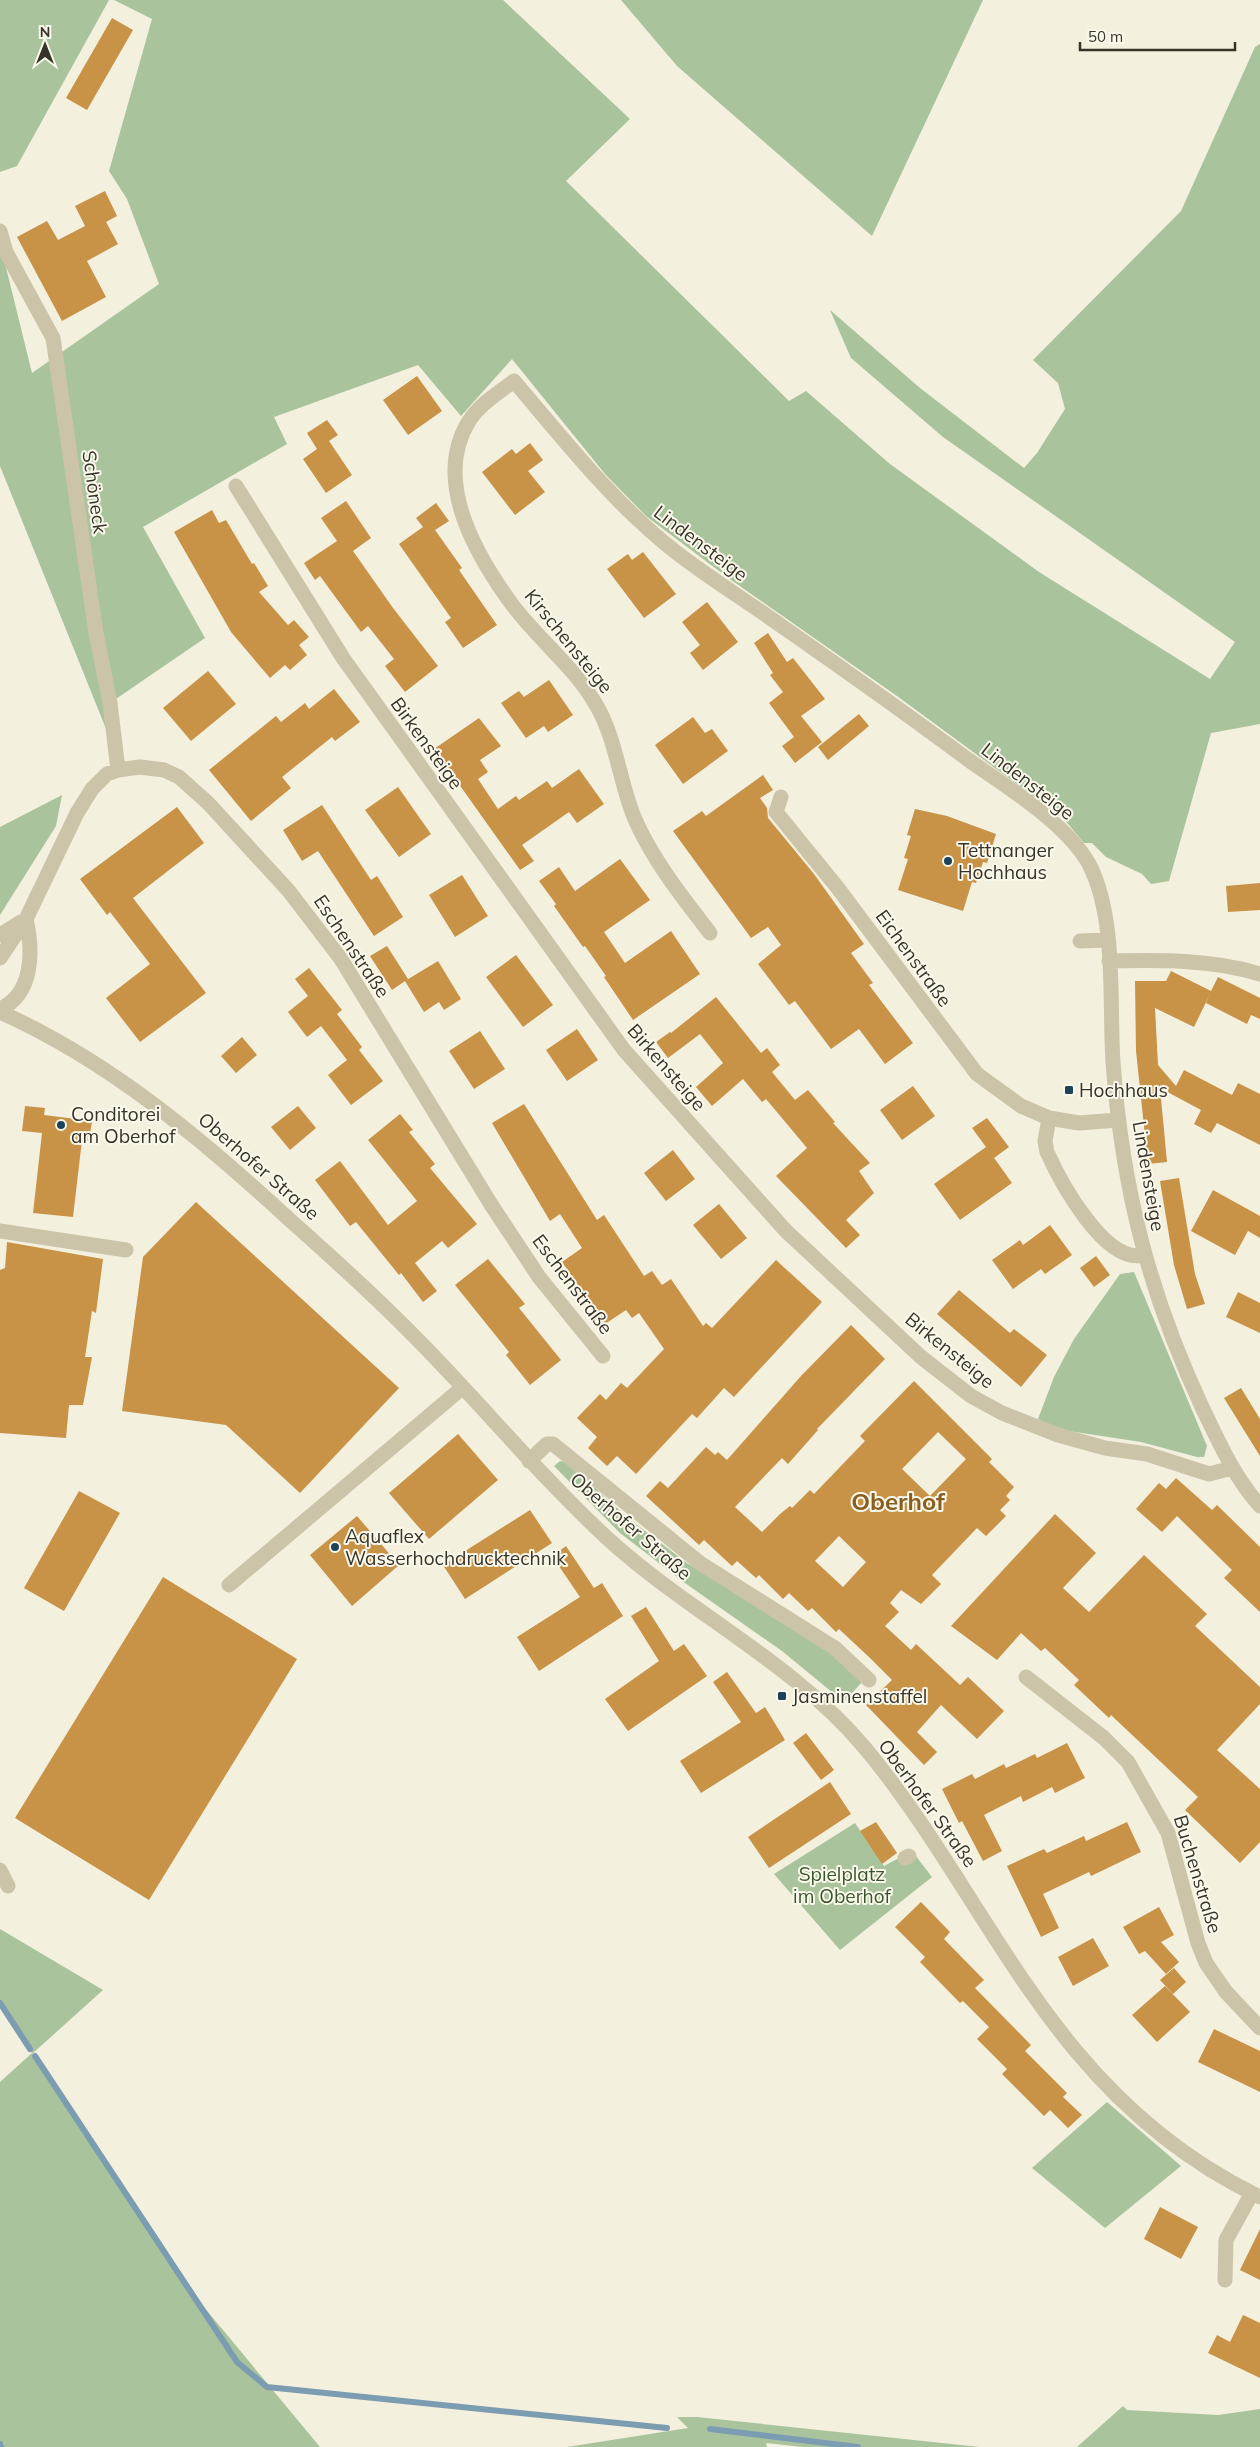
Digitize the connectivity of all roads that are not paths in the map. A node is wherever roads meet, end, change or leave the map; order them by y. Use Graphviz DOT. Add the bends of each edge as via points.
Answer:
graph roads {
  1 [pos="0,231"];
  2 [pos="514,381"];
  3 [pos="236,486"];
  4 [pos="118,770"];
  5 [pos="781,797"];
  6 [pos="26,919"];
  7 [pos="710,933"];
  8 [pos="0,935"];
  9 [pos="1108,940"];
  10 [pos="1080,941"];
  11 [pos="0,958"];
  12 [pos="1109,961"];
  13 [pos="1260,974"];
  14 [pos="0,1011"];
  15 [pos="1049,1118"];
  16 [pos="1118,1120"];
  17 [pos="0,1231"];
  18 [pos="126,1250"];
  19 [pos="1144,1255"];
  20 [pos="603,1356"];
  21 [pos="462,1388"];
  22 [pos="530,1461"];
  23 [pos="1232,1468"];
  24 [pos="1260,1506"];
  25 [pos="229,1585"];
  26 [pos="1026,1677"];
  27 [pos="869,1680"];
  28 [pos="0,1870"];
  29 [pos="8,1886"];
  30 [pos="1260,2028"];
  31 [pos="1256,2195"];
  32 [pos="1225,2280"];
  1 -- 4 [label="street, Schöneck" via="6,252 53,338"];
  2 -- 7 [label="street, Kirschensteige" via="488,400 469,421 459,446 456,479 466,526 508,600 596,703 607,724 629,802 642,834"];
  2 -- 9 [label="street, Lindensteige" via="602,486 642,525 1009,789 1062,831 1087,861 1103,898"];
  3 -- 23 [label="street, Birkensteige" via="343,658 624,1050 786,1231 921,1358 971,1396 1002,1413 1058,1435 1105,1448 1147,1454 1208,1474"];
  4 -- 6 [label="street, Eschenstraße" via="107,774 92,789 77,813"];
  4 -- 20 [label="street, Eschenstraße" via="164,770 179,777 208,803 288,890 341,959 539,1278"];
  5 -- 15 [label="street, Eichenstraße" via="776,812 837,887 963,1058 977,1074 1008,1098"];
  6 -- 8 [label="street"];
  6 -- 11 [label="street, Eschenstraße"];
  6 -- 14 [label="street" via="30,937 29,968 22,991"];
  9 -- 10 [label="street"];
  9 -- 12 [label="street, Lindensteige"];
  12 -- 13 [label="street" via="1210,963"];
  12 -- 16 [label="street, Lindensteige"];
  14 -- 21 [label="street, Oberhofer Straße" via="80,1053 181,1125 366,1289 421,1342"];
  15 -- 16 [label="street, Eichenstraße" via="1078,1123"];
  15 -- 19 [label="street" via="1045,1141 1047,1152 1083,1214 1106,1243 1118,1252 1136,1257"];
  16 -- 19 [label="street, Lindensteige"];
  17 -- 18 [label="street"];
  19 -- 23 [label="street, Lindensteige" via="1183,1366"];
  21 -- 22 [label="street, Oberhofer Straße"];
  21 -- 25 [label="street"];
  22 -- 27 [label="street, Oberhofer Straße" via="547,1444 553,1444 700,1563 835,1648"];
  22 -- 31 [label="street, Oberhofer Straße" via="569,1502 646,1570 756,1650 835,1714 902,1795 1012,1963 1100,2078 1198,2162"];
  23 -- 24 [label="street, Lindensteige"];
  26 -- 30 [label="street, Buchenstraße" via="1104,1738 1128,1762 1168,1833 1206,1963 1226,1992"];
  28 -- 29 [label="street"];
  31 -- 32 [label="street" via="1226,2240"];
}
